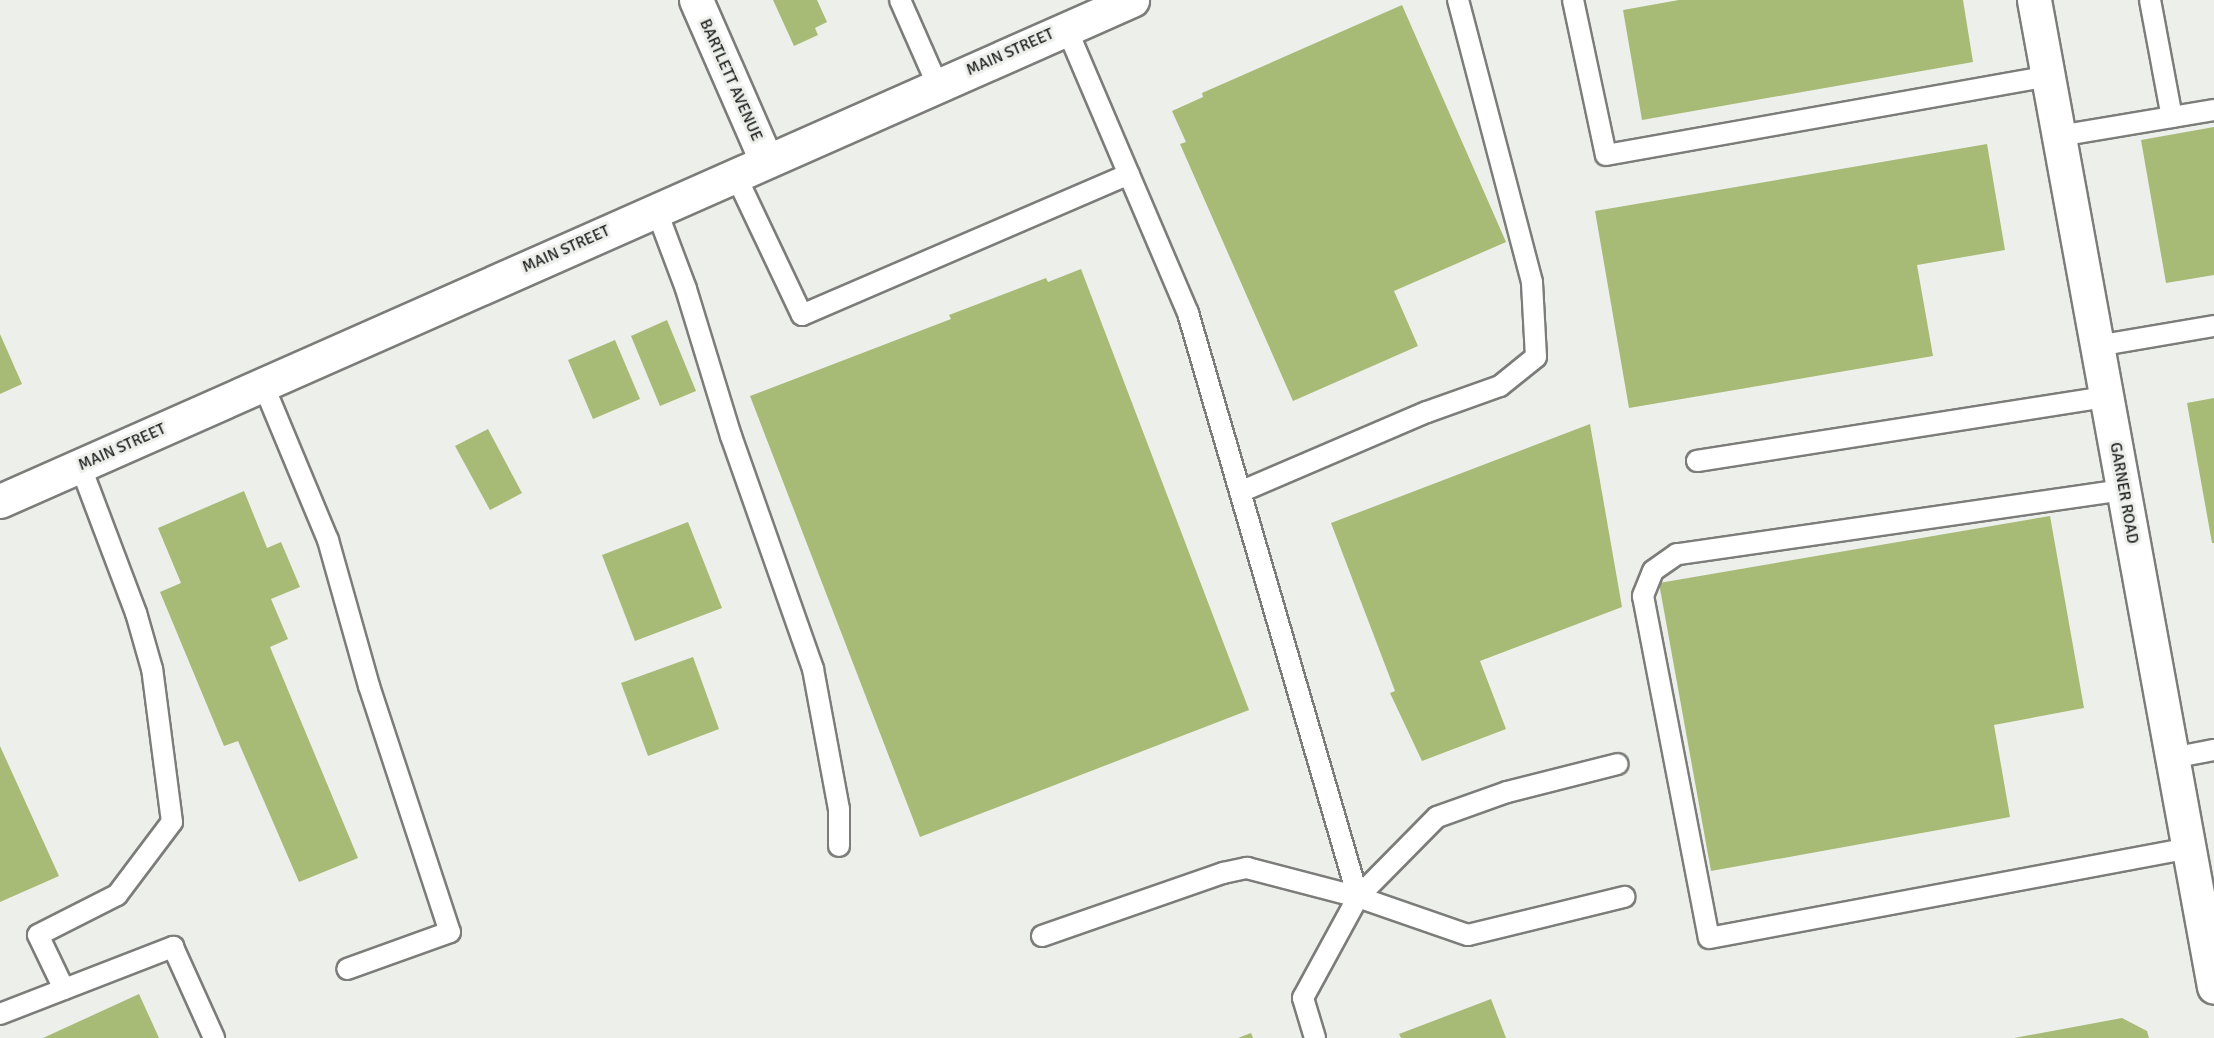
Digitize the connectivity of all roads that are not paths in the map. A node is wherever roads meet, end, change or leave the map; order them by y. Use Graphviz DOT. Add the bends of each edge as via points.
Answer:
graph roads {
  1 [pos="696,0"];
  2 [pos="900,0"];
  3 [pos="1132,0"];
  4 [pos="1458,0"];
  5 [pos="1573,0"];
  6 [pos="2034,0"];
  7 [pos="2150,0"];
  8 [pos="1077,16"];
  9 [pos="2048,76"];
  10 [pos="937,84"];
  11 [pos="2214,110"];
  12 [pos="2172,117"];
  13 [pos="2059,136"];
  14 [pos="766,160"];
  15 [pos="735,174"];
  16 [pos="1129,174"];
  17 [pos="656,209"];
  18 [pos="2214,326"];
  19 [pos="2097,346"];
  20 [pos="263,384"];
  21 [pos="2106,397"];
  22 [pos="1698,461"];
  23 [pos="80,465"];
  24 [pos="2123,490"];
  25 [pos="1240,492"];
  26 [pos="0,501"];
  27 [pos="2214,750"];
  28 [pos="2172,758"];
  29 [pos="1618,764"];
  30 [pos="839,846"];
  31 [pos="2189,848"];
  32 [pos="1359,897"];
  33 [pos="1624,897"];
  34 [pos="1042,936"];
  35 [pos="347,969"];
  36 [pos="2214,987"];
  37 [pos="64,989"];
  38 [pos="0,1014"];
  39 [pos="214,1038"];
  40 [pos="1315,1038"];
  1 -- 14 [label="main road, BARTLETT AVENUE"];
  2 -- 10 [label="lane"];
  3 -- 8 [label="main road, MAIN STREET"];
  4 -- 25 [label="lane" via="1532,282 1536,357 1500,386 1427,412"];
  5 -- 9 [label="lane" via="1606,155"];
  6 -- 9 [label="main road, GARNER ROAD"];
  7 -- 12 [label="lane"];
  8 -- 10 [label="main road, MAIN STREET"];
  8 -- 16 [label="lane"];
  9 -- 13 [label="main road, GARNER ROAD"];
  10 -- 14 [label="main road, MAIN STREET"];
  11 -- 12 [label="lane"];
  12 -- 13 [label="lane"];
  13 -- 19 [label="main road, GARNER ROAD"];
  14 -- 15 [label="main road, MAIN STREET"];
  15 -- 16 [label="lane" via="802,315"];
  15 -- 17 [label="main road, MAIN STREET"];
  16 -- 25 [label="lane" via="1188,313"];
  17 -- 20 [label="main road, MAIN STREET"];
  17 -- 30 [label="lane" via="813,669 839,809"];
  18 -- 19 [label="lane"];
  19 -- 21 [label="main road, GARNER ROAD"];
  20 -- 23 [label="main road, MAIN STREET"];
  20 -- 35 [label="lane" via="328,540 369,686 450,932"];
  21 -- 22 [label="lane"];
  21 -- 24 [label="main road, GARNER ROAD"];
  23 -- 26 [label="main road, MAIN STREET"];
  23 -- 37 [label="lane" via="136,613 152,669 172,822 117,895 38,935"];
  24 -- 28 [label="main road, GARNER ROAD"];
  24 -- 31 [label="lane" via="1677,554 1653,571 1643,596 1709,938"];
  25 -- 32 [label="lane"];
  27 -- 28 [label="lane"];
  28 -- 31 [label="main road, GARNER ROAD"];
  29 -- 32 [label="lane" via="1508,792 1437,817"];
  31 -- 36 [label="main road, GARNER ROAD"];
  32 -- 33 [label="lane" via="1468,935"];
  32 -- 34 [label="lane" via="1247,868"];
  32 -- 40 [label="lane" via="1303,998"];
  37 -- 38 [label="lane"];
  37 -- 39 [label="lane" via="173,947"];
}
